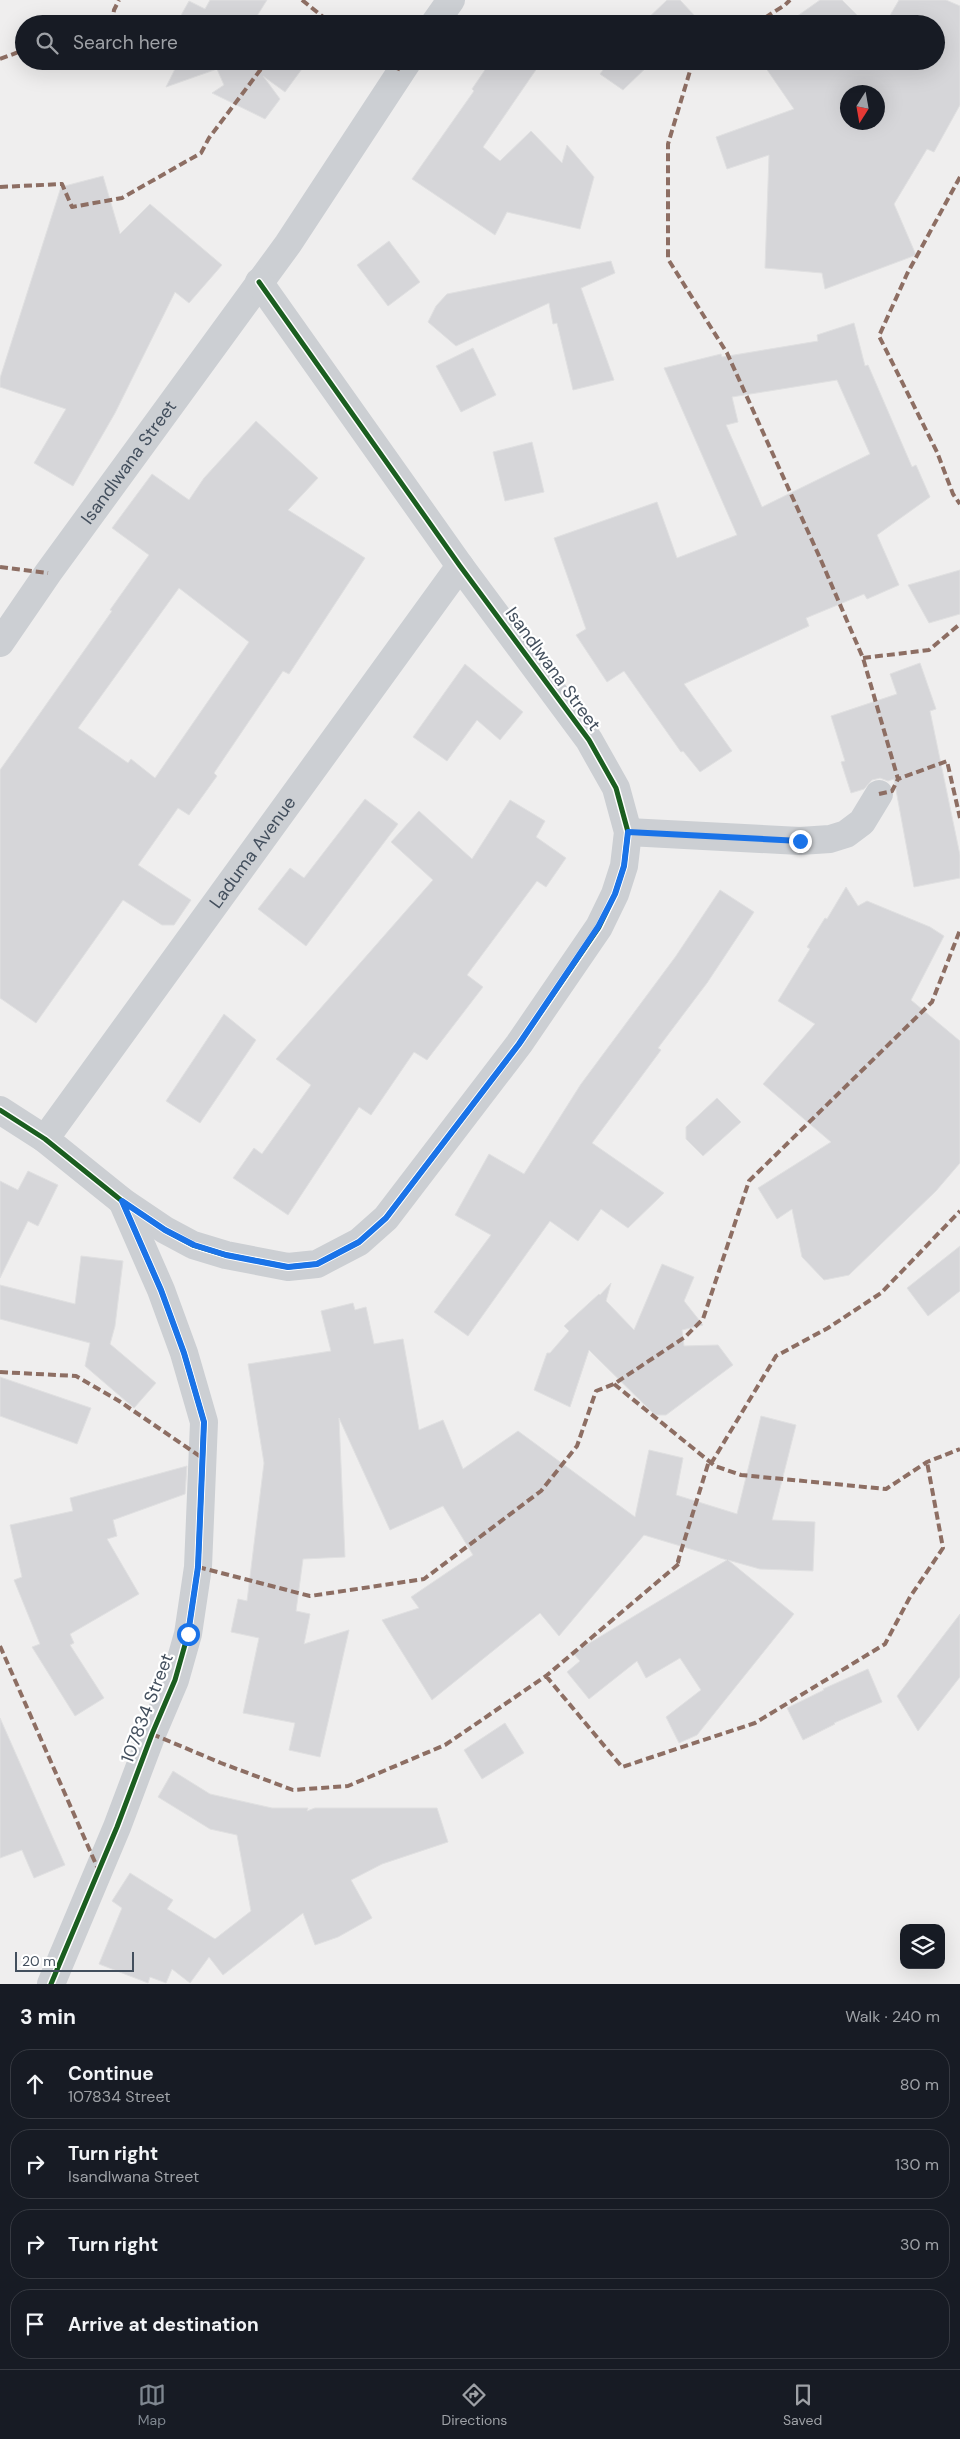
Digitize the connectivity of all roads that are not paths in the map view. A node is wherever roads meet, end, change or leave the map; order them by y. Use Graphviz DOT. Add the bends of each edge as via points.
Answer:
graph roads {
  1 [pos="451,0"];
  2 [pos="440,15"];
  3 [pos="402,70"];
  4 [pos="258,282"];
  5 [pos="460,566"];
  6 [pos="0,643"];
  7 [pos="879,794"];
  8 [pos="628,832"];
  9 [pos="0,1110"];
  10 [pos="45,1139"];
  11 [pos="122,1201"];
  12 [pos="50,1984"];
  1 -- 2 [label="street"];
  3 -- 4 [label="street, Isandlwana Street" via="288,244"];
  4 -- 5 [label="street, Isandlwana Street"];
  4 -- 6 [label="street, Isandlwana Street"];
  5 -- 8 [label="street, Isandlwana Street" via="589,740 616,788"];
  5 -- 10 [label="street, Laduma Avenue"];
  7 -- 8 [label="street" via="862,822 846,834 830,839 800,841"];
  8 -- 11 [label="street, Isandlwana Street" via="624,866 615,894 598,927 513,1052 386,1218 359,1242 317,1264 288,1267 194,1245"];
  9 -- 10 [label="street, Isandlwana Street"];
  10 -- 11 [label="street, Isandlwana Street"];
  11 -- 12 [label="street, 107834 Street" via="161,1290 204,1422 198,1567 188,1634 175,1680"];
}
